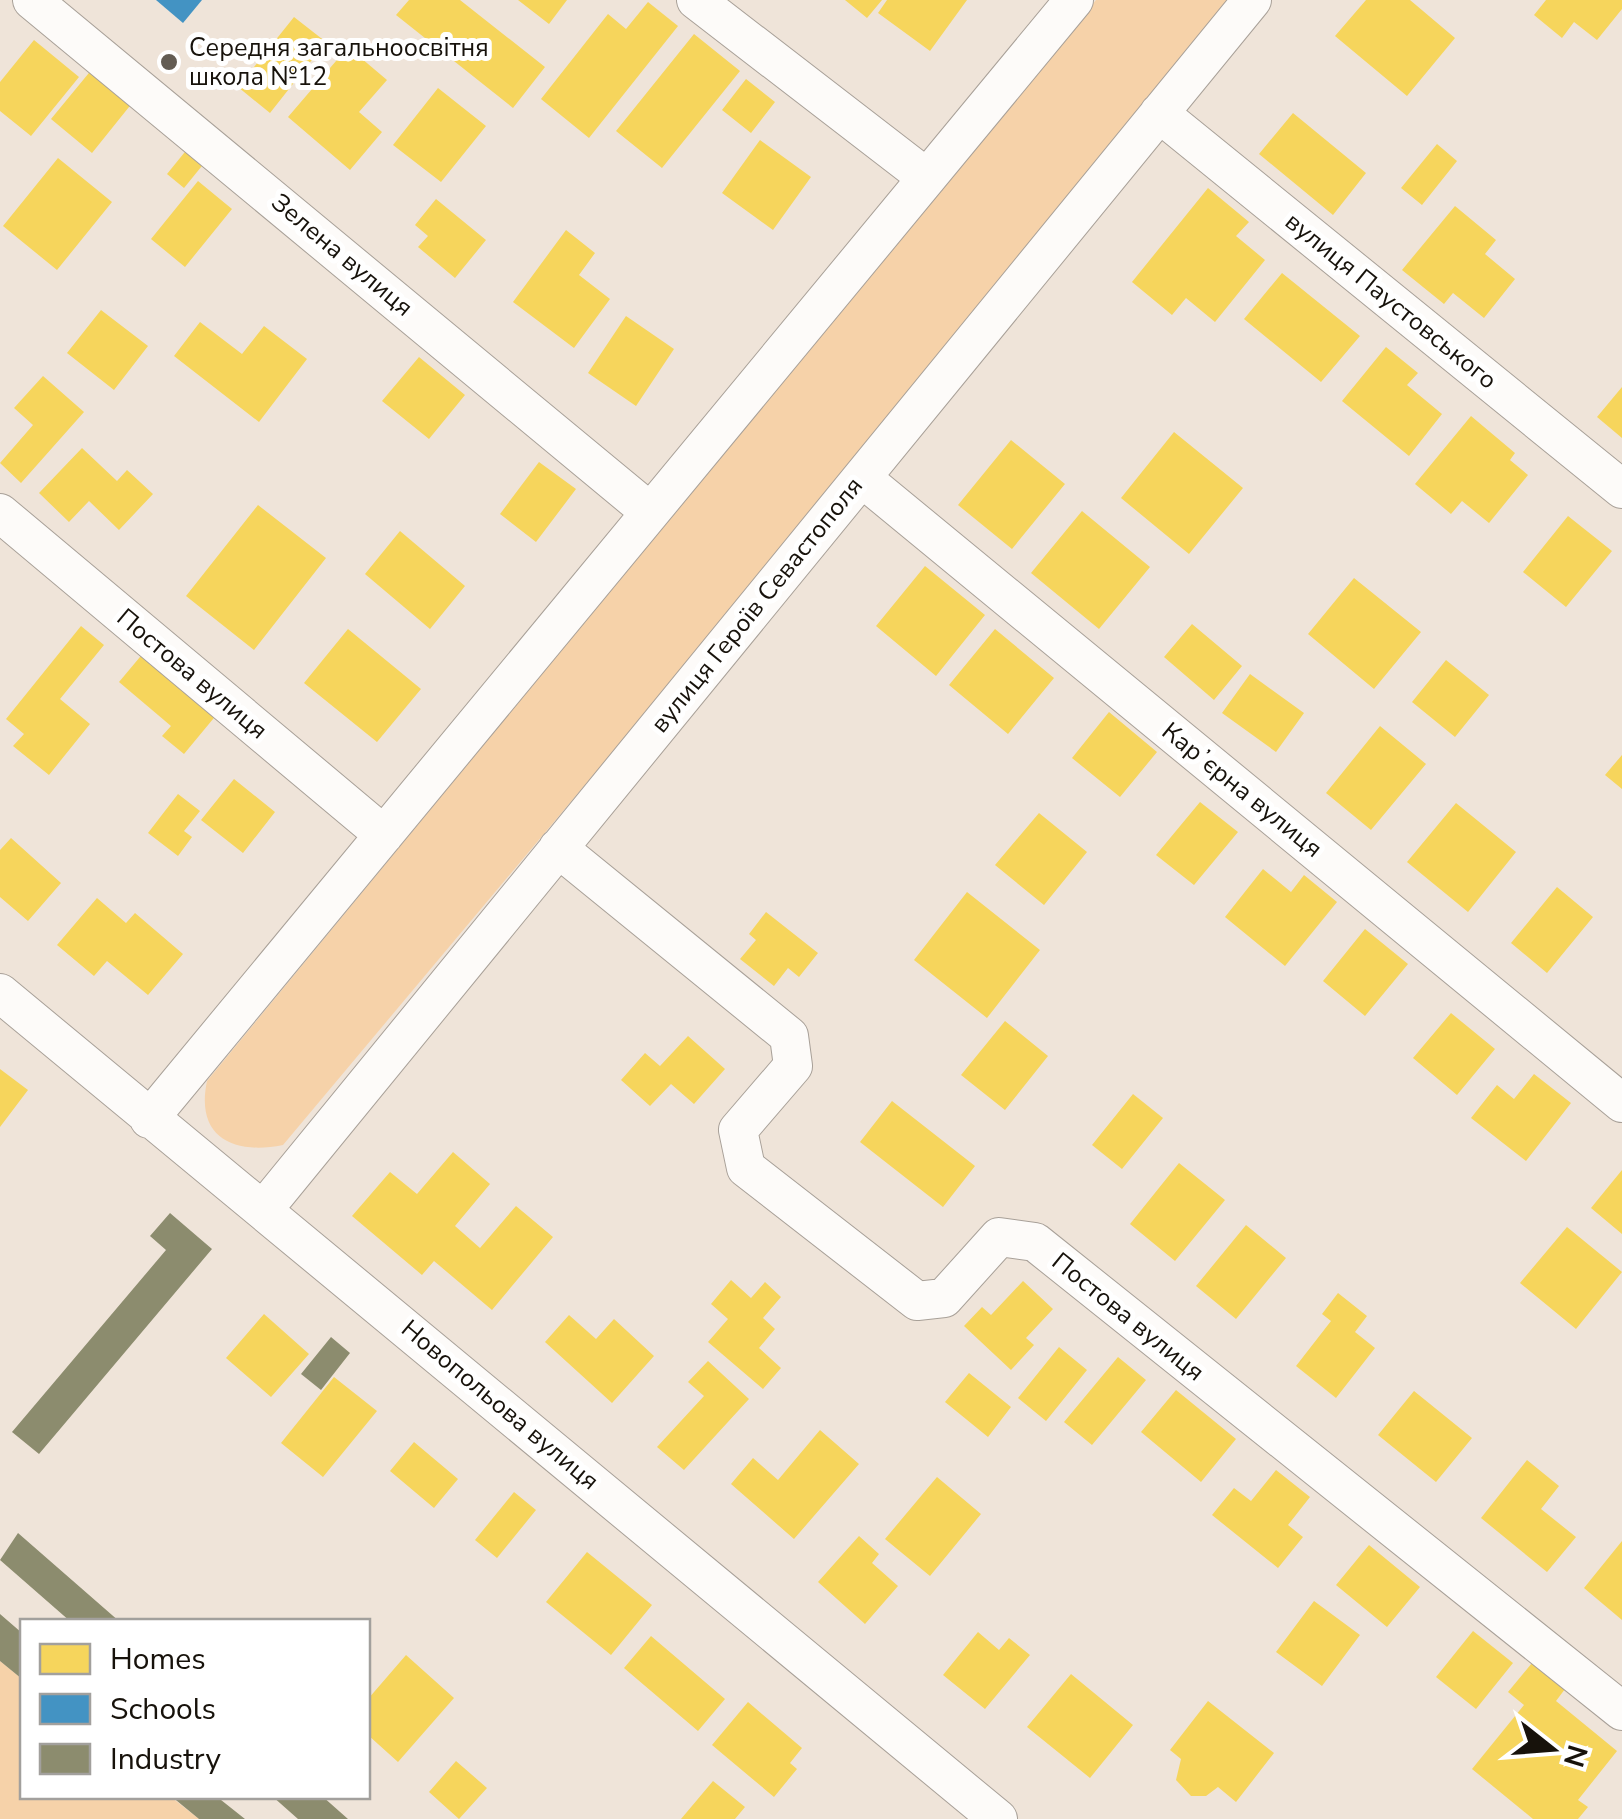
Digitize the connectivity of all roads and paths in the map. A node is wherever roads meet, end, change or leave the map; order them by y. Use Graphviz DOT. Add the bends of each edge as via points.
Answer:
graph roads {
  1 [pos="32,0"];
  2 [pos="696,0"];
  3 [pos="1074,0"];
  4 [pos="1252,0"];
  5 [pos="1160,114"];
  6 [pos="927,178"];
  7 [pos="862,478"];
  8 [pos="1622,489"];
  9 [pos="650,512"];
  10 [pos="0,513"];
  11 [pos="384,835"];
  12 [pos="558,848"];
  13 [pos="0,993"];
  14 [pos="1622,1103"];
  15 [pos="149,1119"];
  16 [pos="263,1210"];
  17 [pos="1622,1712"];
  18 [pos="998,1819"];
  1 -- 9 [label="street, Зелена вулиця"];
  2 -- 6 [label="street"];
  3 -- 6 [label="street"];
  4 -- 5 [label="street, вулиця Героїв Севастополя"];
  5 -- 7 [label="street, вулиця Героїв Севастополя"];
  5 -- 8 [label="street, вулиця Паустовського"];
  6 -- 9 [label="street"];
  7 -- 12 [label="street, вулиця Героїв Севастополя"];
  7 -- 14 [label="street, Карʼєрна вулиця"];
  9 -- 11 [label="street"];
  10 -- 11 [label="street, Постова вулиця"];
  11 -- 15 [label="street"];
  12 -- 16 [label="street, вулиця Героїв Севастополя"];
  12 -- 17 [label="street, Постова вулиця" via="789,1036 793,1066 738,1130 746,1168 917,1302 944,1298 999,1237 1034,1242"];
  13 -- 15 [label="street, Новопольова вулиця"];
  15 -- 16 [label="street, Новопольова вулиця"];
  16 -- 18 [label="street, Новопольова вулиця"];
}
